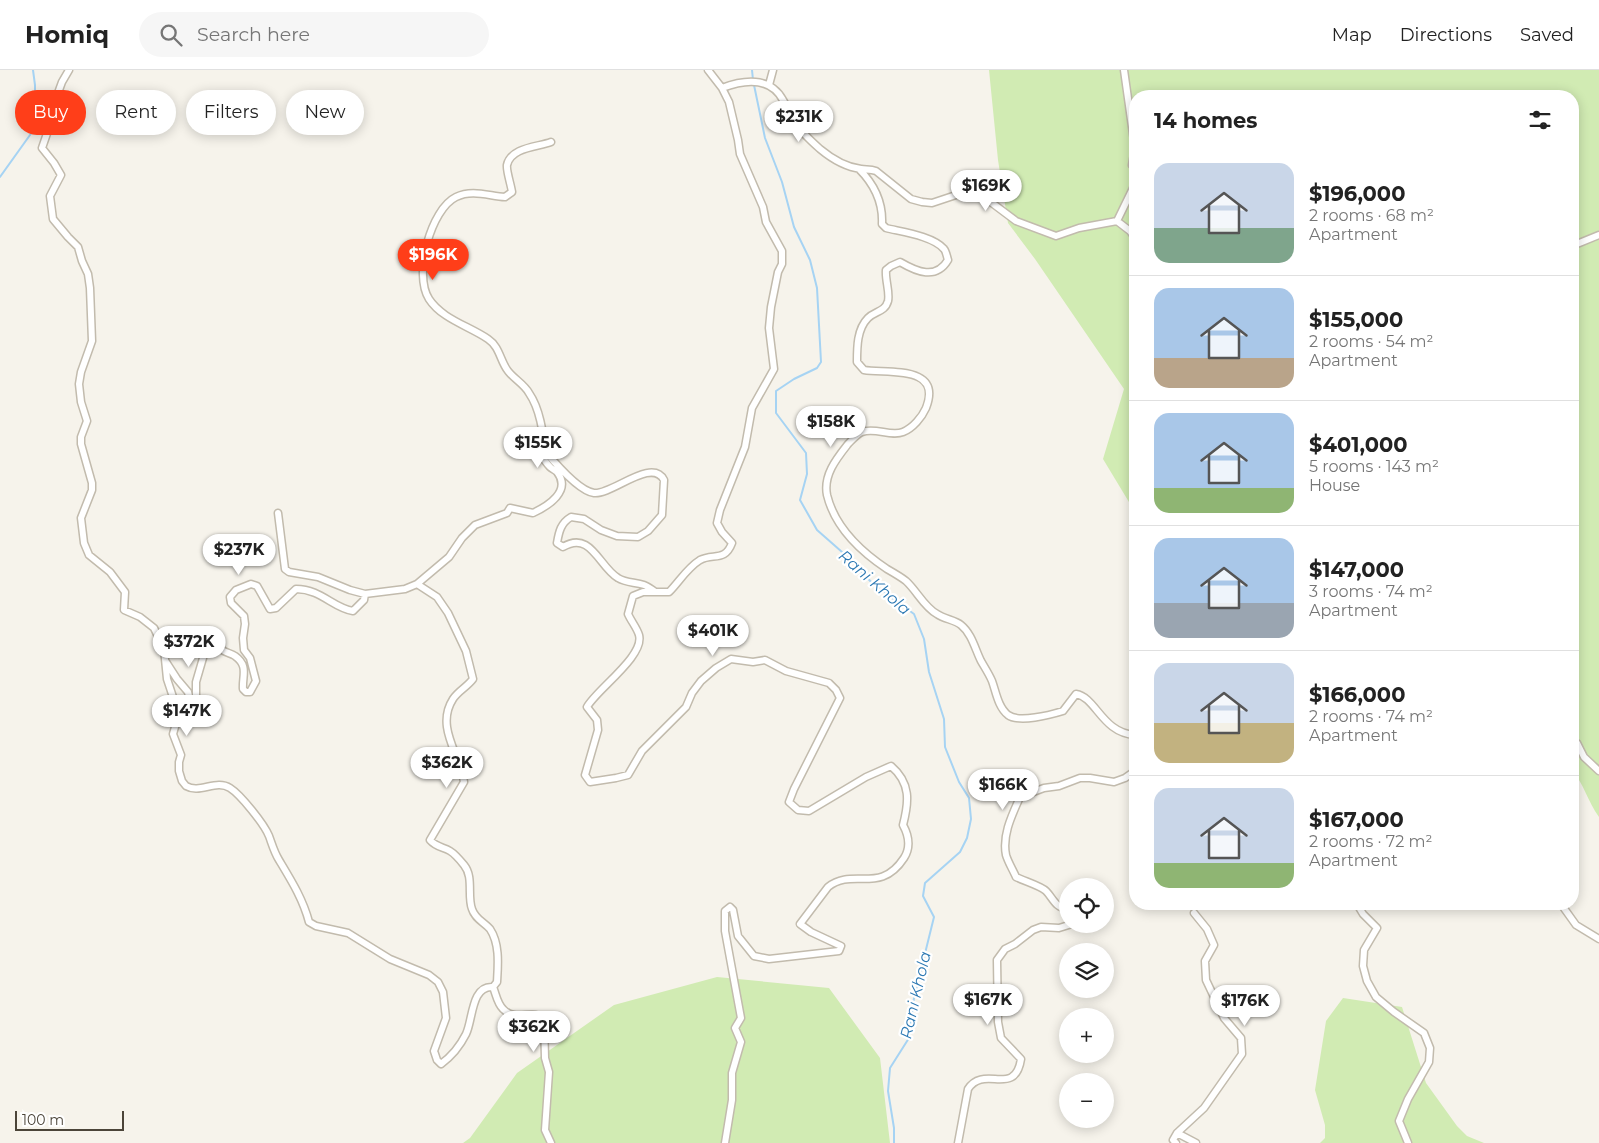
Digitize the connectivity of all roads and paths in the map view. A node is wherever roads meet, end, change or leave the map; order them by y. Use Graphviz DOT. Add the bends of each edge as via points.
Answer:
graph roads {
  1 [pos="70,70"];
  2 [pos="708,70"];
  3 [pos="773,70"];
  4 [pos="1124,70"];
  5 [pos="769,85"];
  6 [pos="722,88"];
  7 [pos="1129,105"];
  8 [pos="551,142"];
  9 [pos="859,169"];
  10 [pos="1129,196"];
  11 [pos="1116,221"];
  12 [pos="1129,230"];
  13 [pos="1599,235"];
  14 [pos="1579,243"];
  15 [pos="545,451"];
  16 [pos="278,514"];
  17 [pos="417,584"];
  18 [pos="654,591"];
  19 [pos="365,594"];
  20 [pos="165,660"];
  21 [pos="1129,733"];
  22 [pos="1579,749"];
  23 [pos="1599,771"];
  24 [pos="1129,775"];
  25 [pos="1059,906"];
  26 [pos="1361,910"];
  27 [pos="1565,910"];
  28 [pos="1194,913"];
  29 [pos="1059,928"];
  30 [pos="1599,939"];
  31 [pos="493,987"];
  32 [pos="1178,1133"];
  33 [pos="552,1143"];
  34 [pos="725,1143"];
  35 [pos="958,1143"];
  36 [pos="1176,1143"];
  37 [pos="1196,1143"];
  38 [pos="1408,1143"];
  1 -- 20 [label="street" via="54,104 42,148 61,175 50,196 52,219 78,247 90,288 92,342 79,384 87,421 81,444 92,483 82,518 84,543 89,555 110,572 125,592 124,610 154,628 164,649"];
  2 -- 6 [label="street"];
  3 -- 5 [label="street"];
  4 -- 7 [label="street"];
  5 -- 6 [label="street" via="748,81"];
  5 -- 9 [label="street" via="783,98 794,121 819,148 838,163"];
  6 -- 18 [label="street" via="729,102 743,162 763,207 766,222 782,251 769,328 774,369 752,408 745,448 717,522 732,543 729,550 695,563 669,592"];
  8 -- 15 [label="street" via="522,149 510,159 506,166 512,192 505,197 464,194 446,203 426,245 421,272 428,298 436,308 490,340 508,371 529,392 538,409"];
  9 -- 11 [label="street" via="876,171 911,199 922,202 932,203 965,192 980,194 1016,221 1056,236"];
  9 -- 21 [label="street" via="868,178 883,209 882,224 886,228 933,241 944,249 948,260 943,269 935,272 919,271 900,262 886,270 889,300 879,313 869,316 860,331 857,362 864,370 912,374 922,379 929,397 912,427 902,433 870,431 855,437 832,466 826,492 829,502 843,530 854,542 904,580 937,614 961,625 971,637 1003,709 1010,716 1024,719 1057,712 1063,710 1076,694 1087,700 1106,722"];
  10 -- 11 [label="street"];
  11 -- 12 [label="street"];
  13 -- 14 [label="street"];
  15 -- 17 [label="street" via="540,454 557,472 561,482 561,490 555,500 533,513 510,508 507,513 475,525 449,557"];
  15 -- 18 [label="street" via="577,486 595,493 609,491 626,480 648,473 661,474 664,480 662,515 648,532 638,537 622,537 601,530 584,519 571,517 564,521 557,543 563,546 570,542 586,544 620,580 644,585"];
  16 -- 19 [label="street" via="285,569"];
  17 -- 19 [label="street" via="405,589"];
  17 -- 31 [label="street" via="437,597 444,608 466,650 472,674 468,686 454,698 447,712 448,737 464,782 430,840 452,852 465,866 470,882 471,907 489,928 496,947 497,982"];
  18 -- 34 [label="street" via="633,596 628,614 639,634 639,644 631,658 587,707 597,720 598,730 585,775 590,782 628,775 642,751 686,707 701,681 716,668 731,659 765,660 786,671 829,683 840,698 789,802 798,810 809,810 891,766 900,774 908,796 903,825 909,836 906,854 897,869 879,879 832,884 800,924 841,946 839,951 769,959 754,956 738,936 734,910 730,907 725,910 741,1018 735,1028 741,1042 732,1073 732,1100"];
  19 -- 20 [label="street" via="364,600 353,611 318,594 296,589 276,608 270,609 257,586 251,584 236,590 230,597 231,603 244,616 244,650 250,658 256,680 250,692 243,689 245,672 241,662 219,648 210,632 203,633 202,658 193,701"];
  20 -- 31 [label="street" via="176,706 174,734 181,755 179,771 186,786 196,789 223,785 231,788 264,826 270,844 301,898 309,922 348,933 390,959 438,982 443,992 446,1018 434,1051 441,1064 457,1049 466,1033 479,992 488,986"];
  22 -- 23 [label="street" via="1584,758"];
  24 -- 25 [label="street" via="1114,782 1080,778 1020,797 1008,828 1006,855 1016,877 1040,887"];
  26 -- 38 [label="street" via="1377,928 1364,950 1363,966 1367,981 1376,997 1424,1033 1430,1048 1429,1062 1399,1121"];
  27 -- 30 [label="street" via="1576,925"];
  28 -- 32 [label="street" via="1207,929 1214,945 1205,961 1206,980 1224,1018 1240,1038 1242,1054 1204,1108"];
  29 -- 35 [label="street" via="1034,930 1005,948 997,960 998,1022 1002,1038 1021,1060 1020,1067 1010,1079 984,1079 972,1083 968,1089"];
  31 -- 33 [label="street" via="499,1004 510,1014 535,1014 544,1019 545,1058 549,1072 544,1130"];
  32 -- 36 [label="street" via="1173,1140"];
  32 -- 37 [label="street"];
}
